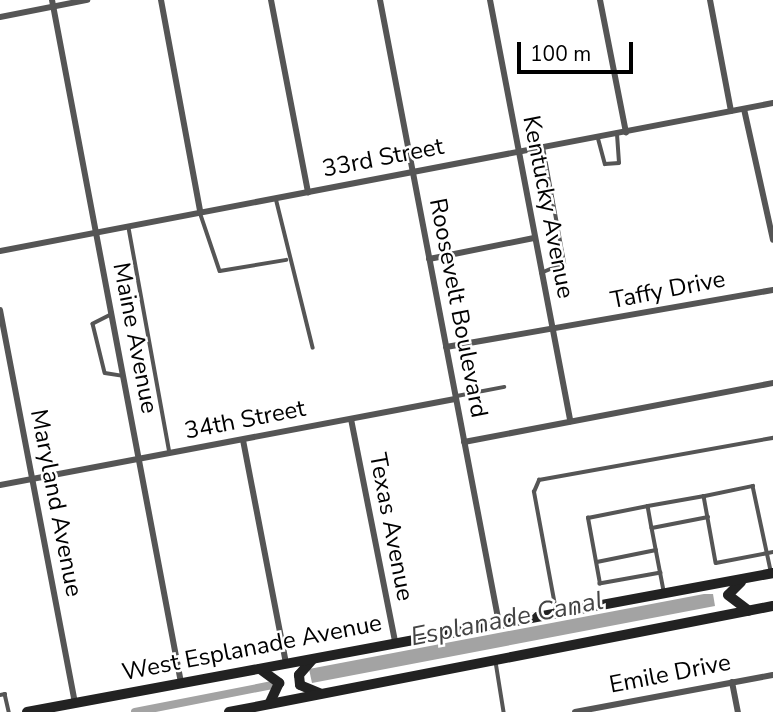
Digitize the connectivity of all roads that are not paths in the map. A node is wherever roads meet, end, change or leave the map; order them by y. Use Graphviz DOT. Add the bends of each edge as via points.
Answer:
graph roads {
  1 [pos="87,0"];
  2 [pos="161,0"];
  3 [pos="271,0"];
  4 [pos="380,0"];
  5 [pos="490,0"];
  6 [pos="600,0"];
  7 [pos="709,0"];
  8 [pos="52,3"];
  9 [pos="0,17"];
  10 [pos="773,103"];
  11 [pos="744,109"];
  12 [pos="732,111"];
  13 [pos="626,132"];
  14 [pos="617,133"];
  15 [pos="598,137"];
  16 [pos="543,148"];
  17 [pos="518,152"];
  18 [pos="413,173"];
  19 [pos="308,192"];
  20 [pos="276,198"];
  21 [pos="200,211"];
  22 [pos="129,226"];
  23 [pos="95,233"];
  24 [pos="534,238"];
  25 [pos="773,240"];
  26 [pos="0,251"];
  27 [pos="429,258"];
  28 [pos="286,260"];
  29 [pos="541,274"];
  30 [pos="773,290"];
  31 [pos="0,310"];
  32 [pos="111,315"];
  33 [pos="551,329"];
  34 [pos="313,347"];
  35 [pos="446,347"];
  36 [pos="123,376"];
  37 [pos="773,383"];
  38 [pos="504,387"];
  39 [pos="455,398"];
  40 [pos="351,419"];
  41 [pos="570,421"];
  42 [pos="773,438"];
  43 [pos="243,440"];
  44 [pos="464,442"];
  45 [pos="170,453"];
  46 [pos="139,459"];
  47 [pos="32,479"];
  48 [pos="0,485"];
  49 [pos="704,496"];
  50 [pos="648,506"];
  51 [pos="708,517"];
  52 [pos="652,528"];
  53 [pos="656,550"];
  54 [pos="771,553"];
  55 [pos="596,562"];
  56 [pos="661,573"];
  57 [pos="772,573"];
  58 [pos="664,594"];
  59 [pos="773,606"];
  60 [pos="749,611"];
  61 [pos="556,613"];
  62 [pos="499,623"];
  63 [pos="395,642"];
  64 [pos="315,657"];
  65 [pos="496,661"];
  66 [pos="286,663"];
  67 [pos="258,668"];
  68 [pos="773,675"];
  69 [pos="732,682"];
  70 [pos="181,683"];
  71 [pos="322,694"];
  72 [pos="0,695"];
  73 [pos="75,704"];
  74 [pos="268,705"];
  75 [pos="589,711"];
  76 [pos="9,712"];
  77 [pos="27,712"];
  78 [pos="229,712"];
  79 [pos="504,712"];
  80 [pos="575,712"];
  81 [pos="738,712"];
  1 -- 8 [label="street"];
  2 -- 21 [label="street"];
  3 -- 19 [label="street"];
  4 -- 18 [label="street, Roosevelt Boulevard"];
  5 -- 17 [label="street, Kentucky Avenue"];
  6 -- 13 [label="street"];
  7 -- 12 [label="street"];
  8 -- 9 [label="street"];
  8 -- 23 [label="street, Maine Avenue"];
  10 -- 11 [label="street, 33rd Street"];
  11 -- 12 [label="street, 33rd Street"];
  11 -- 25 [label="street"];
  12 -- 13 [label="street, 33rd Street"];
  13 -- 14 [label="street, 33rd Street"];
  14 -- 15 [label="street, 33rd Street"];
  14 -- 15 [label="lane" via="622,160 606,165"];
  15 -- 16 [label="street, 33rd Street"];
  16 -- 17 [label="street, 33rd Street"];
  16 -- 29 [label="lane" via="564,263"];
  17 -- 18 [label="street, 33rd Street"];
  17 -- 24 [label="street, Kentucky Avenue"];
  18 -- 19 [label="street, 33rd Street"];
  18 -- 27 [label="street, Roosevelt Boulevard"];
  19 -- 20 [label="street, 33rd Street"];
  20 -- 21 [label="street, 33rd Street"];
  20 -- 28 [label="lane"];
  21 -- 22 [label="street, 33rd Street"];
  21 -- 28 [label="lane" via="220,271"];
  22 -- 23 [label="street, 33rd Street"];
  22 -- 45 [label="lane"];
  23 -- 26 [label="street, 33rd Street"];
  23 -- 32 [label="street, Maine Avenue"];
  24 -- 27 [label="street"];
  24 -- 29 [label="street, Kentucky Avenue"];
  27 -- 35 [label="street, Roosevelt Boulevard"];
  28 -- 34 [label="lane"];
  29 -- 33 [label="street, Kentucky Avenue"];
  30 -- 33 [label="street, Taffy Drive"];
  31 -- 47 [label="street, Maryland Avenue"];
  32 -- 36 [label="street, Maine Avenue"];
  32 -- 36 [label="lane" via="95,320 111,377"];
  33 -- 35 [label="street, Taffy Drive"];
  33 -- 41 [label="street, Kentucky Avenue"];
  35 -- 39 [label="street, Roosevelt Boulevard"];
  36 -- 46 [label="street, Maine Avenue"];
  37 -- 41 [label="street"];
  38 -- 39 [label="lane"];
  39 -- 40 [label="street, 34th Street"];
  39 -- 44 [label="street, Roosevelt Boulevard"];
  40 -- 43 [label="street, 34th Street"];
  40 -- 63 [label="street, Texas Avenue"];
  41 -- 44 [label="street"];
  42 -- 61 [label="lane" via="539,481 534,492"];
  43 -- 45 [label="street, 34th Street"];
  43 -- 66 [label="street"];
  44 -- 62 [label="street, Roosevelt Boulevard"];
  45 -- 46 [label="street, 34th Street"];
  46 -- 47 [label="street, 34th Street"];
  46 -- 70 [label="street, Maine Avenue"];
  47 -- 48 [label="street, 34th Street"];
  47 -- 73 [label="street, Maryland Avenue"];
  49 -- 50 [label="lane"];
  49 -- 51 [label="lane"];
  49 -- 54 [label="lane" via="753,486"];
  50 -- 52 [label="lane"];
  50 -- 55 [label="lane" via="588,518"];
  51 -- 52 [label="lane"];
  51 -- 54 [label="lane" via="716,563"];
  52 -- 53 [label="lane"];
  53 -- 55 [label="lane"];
  53 -- 56 [label="lane"];
  54 -- 57 [label="lane"];
  55 -- 56 [label="lane" via="600,584"];
  56 -- 58 [label="lane"];
  57 -- 58 [label="main road, West Esplanade Avenue"];
  57 -- 60 [label="main road" via="729,589 731,602"];
  58 -- 61 [label="main road, West Esplanade Avenue"];
  59 -- 60 [label="main road"];
  60 -- 65 [label="main road"];
  61 -- 62 [label="main road, West Esplanade Avenue"];
  62 -- 63 [label="main road, West Esplanade Avenue"];
  63 -- 64 [label="main road, West Esplanade Avenue"];
  64 -- 66 [label="main road, West Esplanade Avenue"];
  64 -- 71 [label="main road" via="303,667 300,685"];
  65 -- 71 [label="main road"];
  65 -- 79 [label="lane"];
  66 -- 67 [label="main road, West Esplanade Avenue"];
  67 -- 70 [label="main road, West Esplanade Avenue"];
  67 -- 74 [label="main road" via="271,671 279,683"];
  68 -- 69 [label="street, Emile Drive"];
  69 -- 75 [label="street, Emile Drive"];
  69 -- 81 [label="street"];
  70 -- 73 [label="main road, West Esplanade Avenue"];
  71 -- 74 [label="main road"];
  72 -- 76 [label="lane" via="5,694"];
  73 -- 77 [label="main road, West Esplanade Avenue"];
  74 -- 78 [label="main road"];
  75 -- 80 [label="street, Emile Drive"];
}
